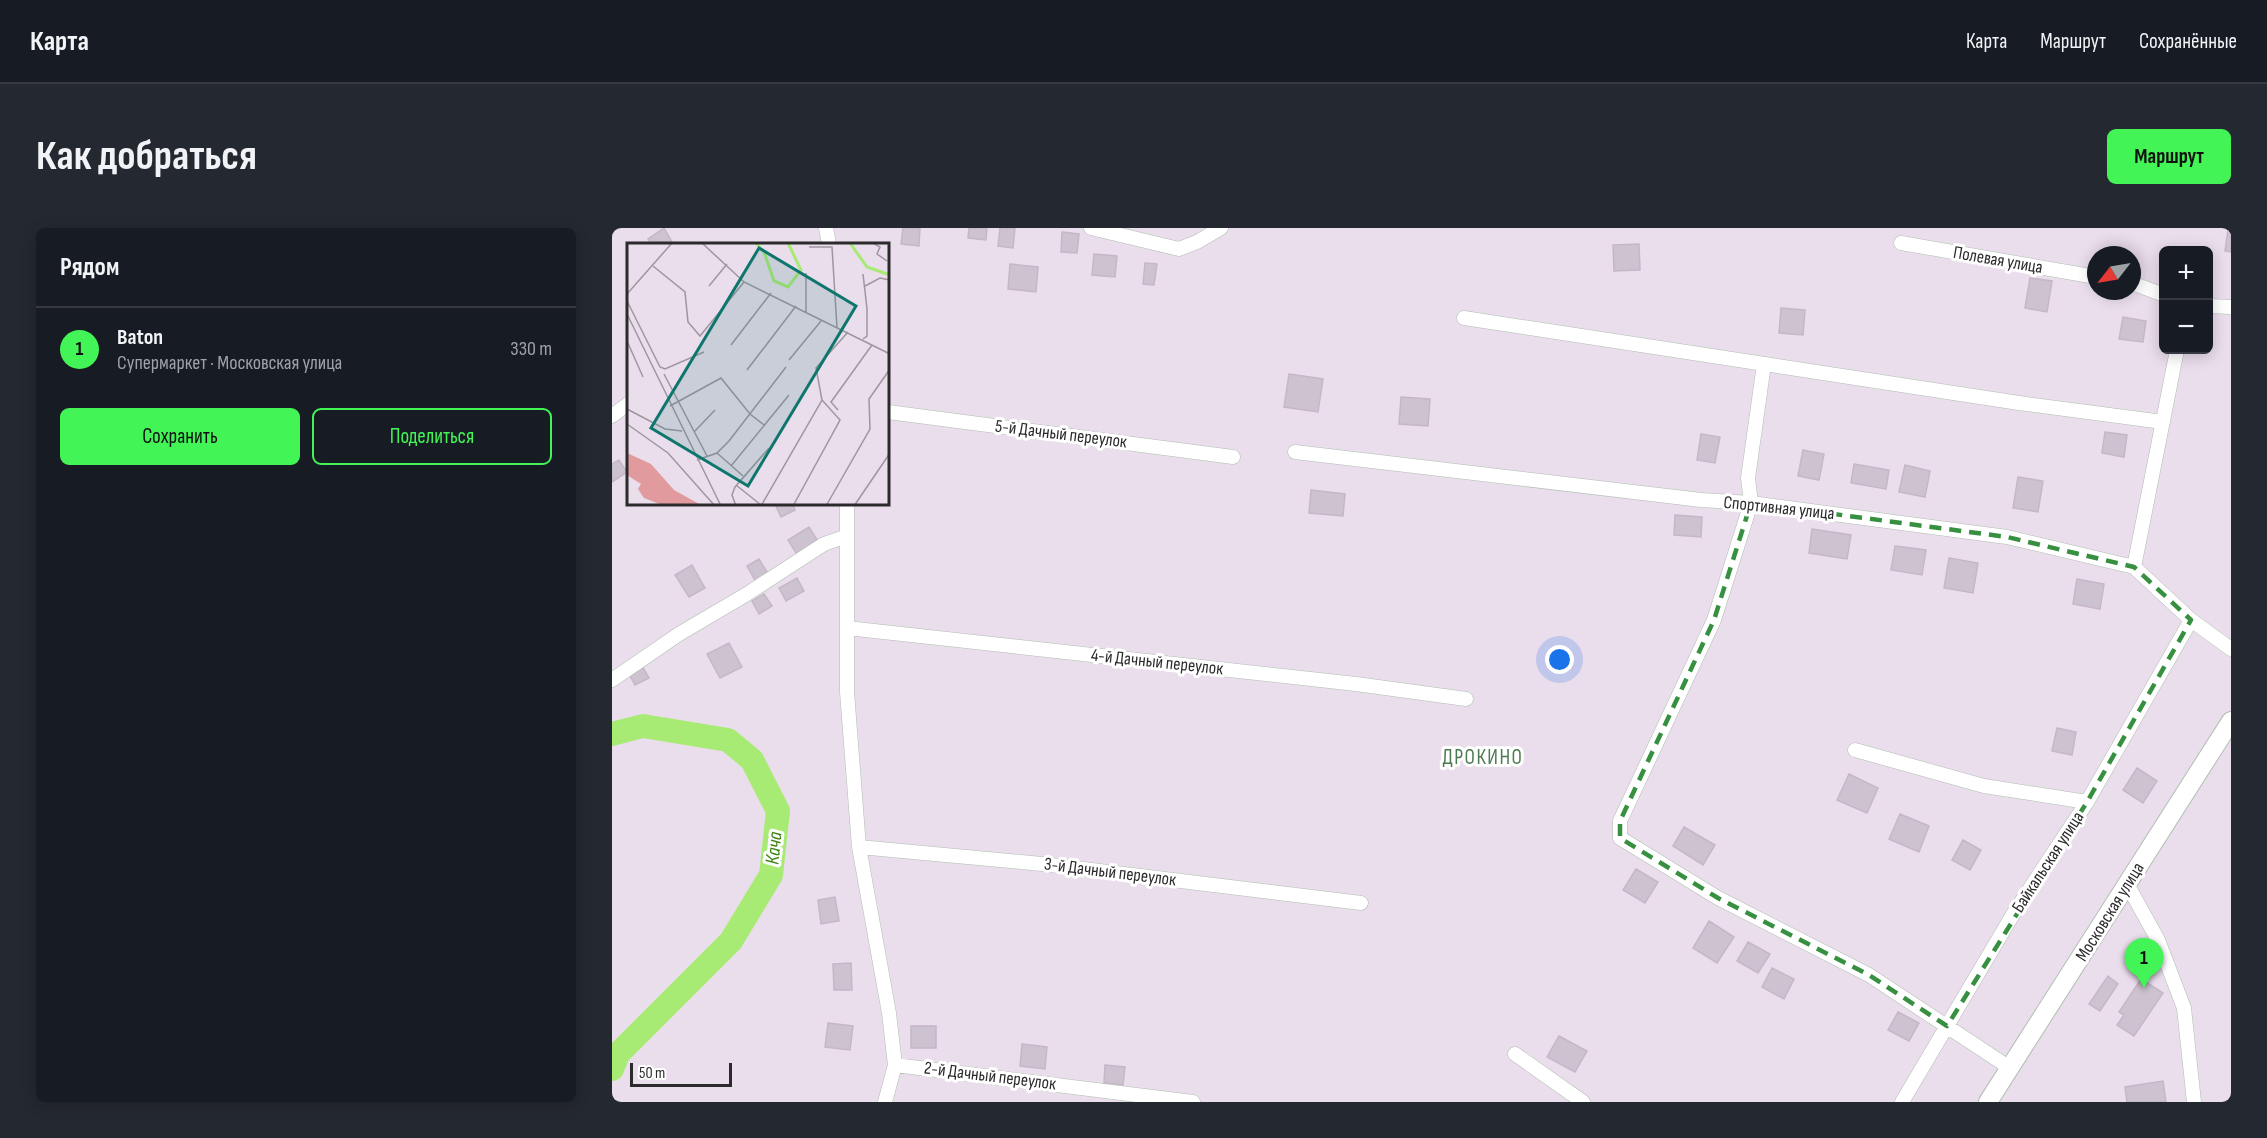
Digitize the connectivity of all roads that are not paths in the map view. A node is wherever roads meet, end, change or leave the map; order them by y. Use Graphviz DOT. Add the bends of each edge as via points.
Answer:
graph roads {
  1 [pos="826,228"];
  2 [pos="1091,228"];
  3 [pos="1221,228"];
  4 [pos="829,243"];
  5 [pos="1901,243"];
  6 [pos="2087,275"];
  7 [pos="2141,286"];
  8 [pos="2159,293"];
  9 [pos="2213,306"];
  10 [pos="2231,307"];
  11 [pos="1464,318"];
  12 [pos="2176,354"];
  13 [pos="1764,364"];
  14 [pos="627,405"];
  15 [pos="890,412"];
  16 [pos="612,416"];
  17 [pos="2163,422"];
  18 [pos="1295,452"];
  19 [pos="1233,457"];
  20 [pos="1751,503"];
  21 [pos="848,506"];
  22 [pos="847,537"];
  23 [pos="2134,567"];
  24 [pos="2191,620"];
  25 [pos="847,628"];
  26 [pos="2231,649"];
  27 [pos="612,680"];
  28 [pos="1466,699"];
  29 [pos="2231,721"];
  30 [pos="1856,750"];
  31 [pos="2086,802"];
  32 [pos="859,847"];
  33 [pos="2127,884"];
  34 [pos="1361,903"];
  35 [pos="1947,1026"];
  36 [pos="1515,1054"];
  37 [pos="895,1065"];
  38 [pos="2010,1068"];
  39 [pos="885,1102"];
  40 [pos="1193,1102"];
  41 [pos="1583,1102"];
  42 [pos="1902,1102"];
  43 [pos="1988,1102"];
  44 [pos="2193,1102"];
  1 -- 4 [label="street"];
  2 -- 3 [label="street" via="1179,249"];
  5 -- 6 [label="street, Полевая улица"];
  7 -- 8 [label="street"];
  9 -- 10 [label="street"];
  11 -- 13 [label="street"];
  12 -- 17 [label="street"];
  13 -- 17 [label="street"];
  13 -- 20 [label="street" via="1748,478"];
  14 -- 16 [label="street"];
  15 -- 19 [label="street, 5-й Дачный переулок"];
  17 -- 23 [label="street"];
  18 -- 20 [label="street, Спортивная улица"];
  20 -- 23 [label="street, Спортивная улица" via="2007,537"];
  20 -- 35 [label="street" via="1714,620 1620,821 1620,838 1718,898 1869,975"];
  21 -- 22 [label="street"];
  22 -- 25 [label="street"];
  22 -- 27 [label="street" via="824,544 679,633"];
  23 -- 24 [label="street, Спортивная улица"];
  24 -- 26 [label="street, Спортивная улица"];
  24 -- 31 [label="street, Байкальская улица"];
  25 -- 28 [label="street, 4-й Дачный переулок"];
  25 -- 32 [label="street" via="847,692"];
  29 -- 33 [label="street, Московская улица"];
  30 -- 31 [label="street" via="1984,786"];
  31 -- 35 [label="street, Байкальская улица"];
  32 -- 34 [label="street, 3-й Дачный переулок" via="1042,864"];
  32 -- 37 [label="street"];
  33 -- 38 [label="street, Московская улица"];
  33 -- 44 [label="street" via="2158,940 2184,1008"];
  35 -- 38 [label="street"];
  35 -- 42 [label="street, Байкальская улица"];
  36 -- 41 [label="street"];
  37 -- 39 [label="street"];
  37 -- 40 [label="street, 2-й Дачный переулок"];
  38 -- 43 [label="street, Московская улица"];
}
